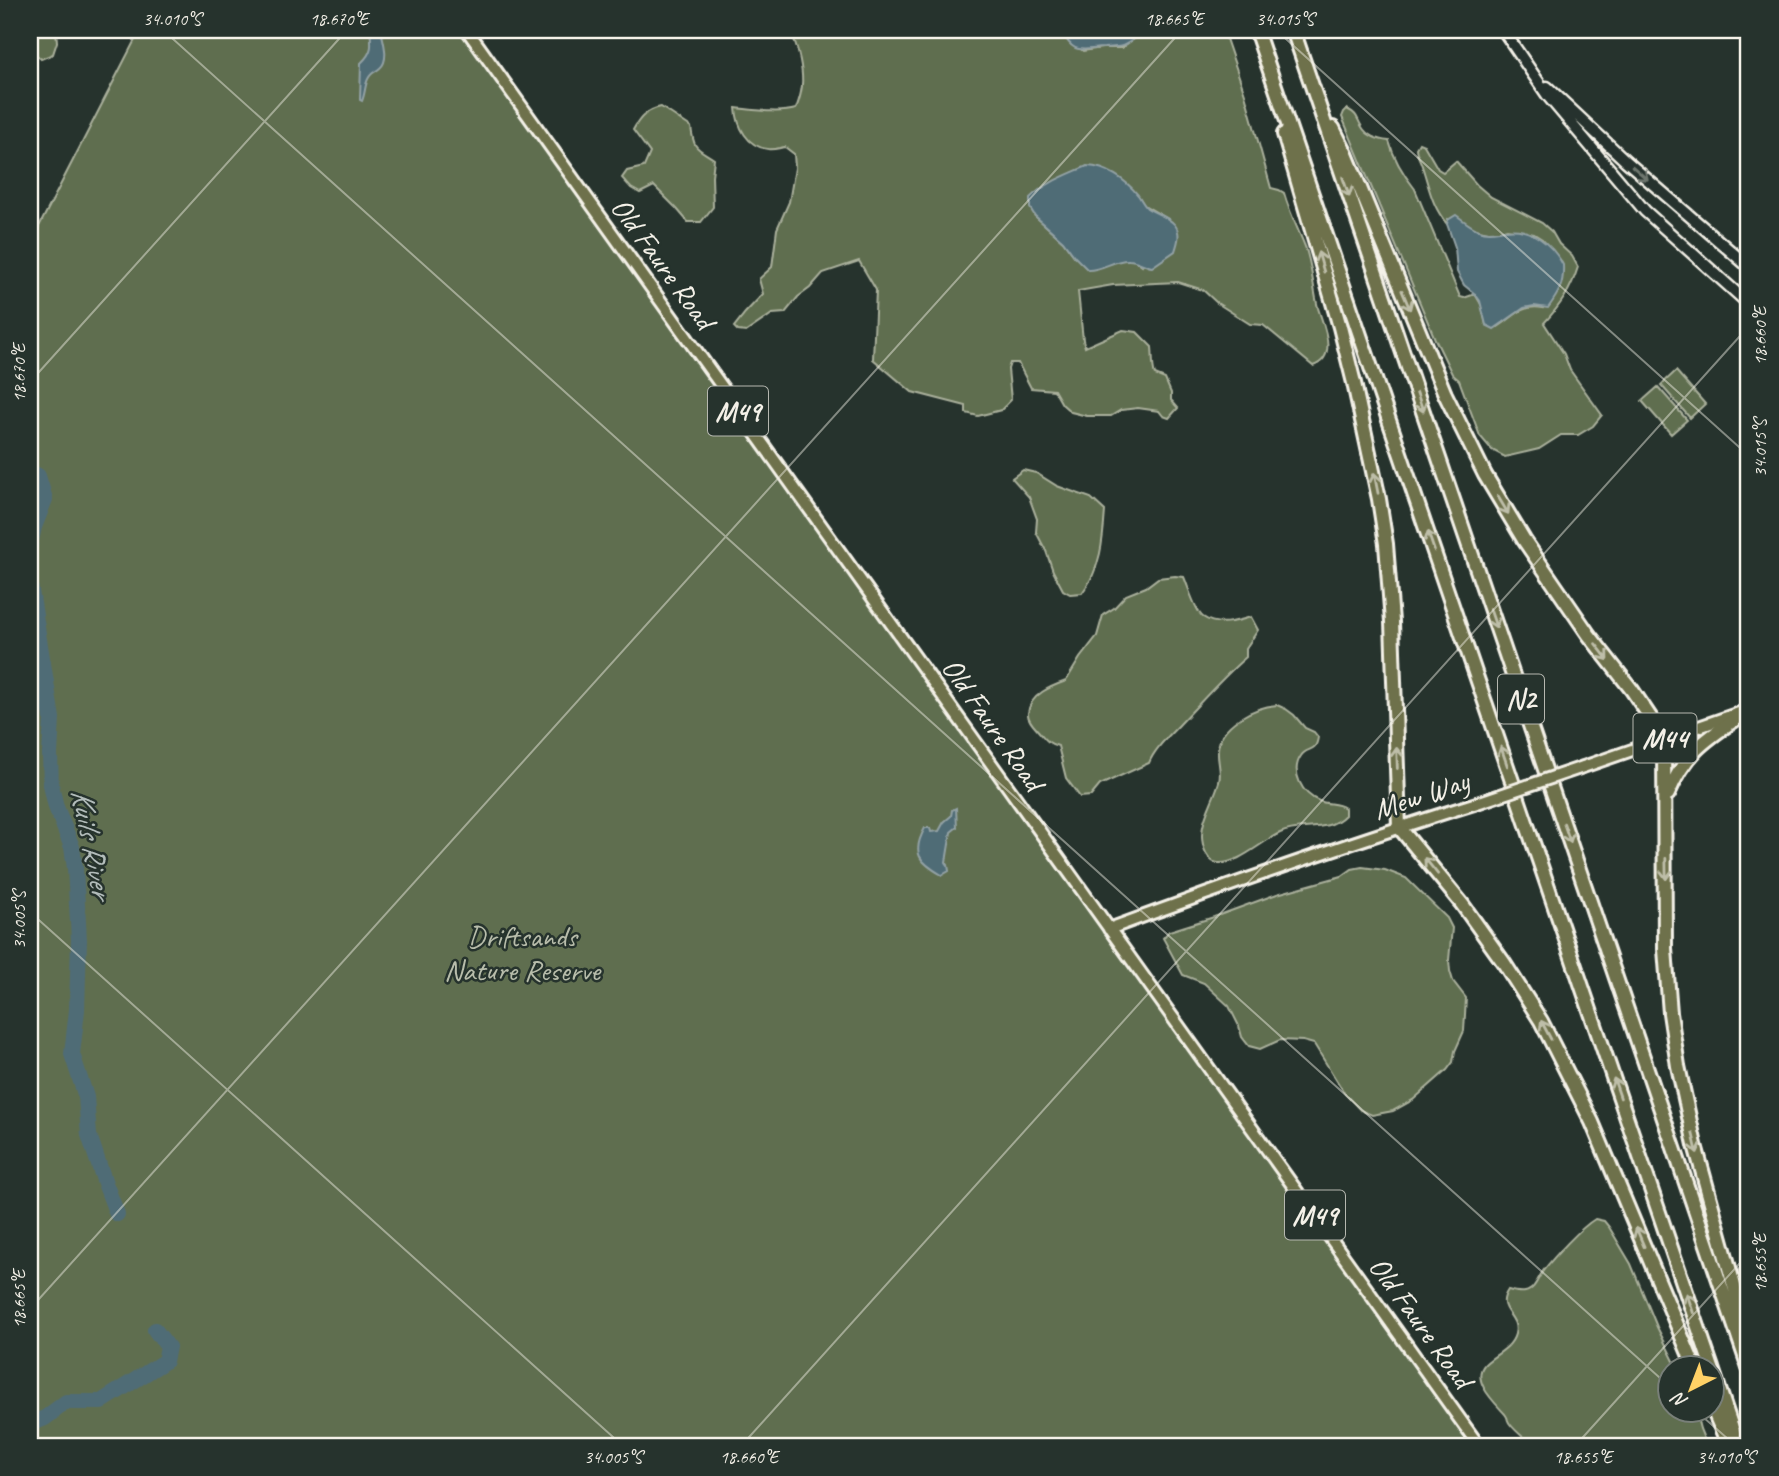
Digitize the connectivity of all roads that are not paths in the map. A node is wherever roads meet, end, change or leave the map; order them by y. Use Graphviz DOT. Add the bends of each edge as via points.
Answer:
graph roads {
  1 [pos="467,30"];
  2 [pos="1256,30"];
  3 [pos="1293,30"];
  4 [pos="1503,30"];
  5 [pos="1270,68"];
  6 [pos="1536,77"];
  7 [pos="1318,104"];
  8 [pos="1749,267"];
  9 [pos="1749,304"];
  10 [pos="1749,710"];
  11 [pos="1664,738"];
  12 [pos="1665,801"];
  13 [pos="1399,827"];
  14 [pos="1109,929"];
  15 [pos="1749,1340"];
  16 [pos="1690,1354"];
  17 [pos="1707,1354"];
  18 [pos="1749,1368"];
  19 [pos="1726,1410"];
  20 [pos="1720,1424"];
  21 [pos="1479,1446"];
  22 [pos="1729,1446"];
  23 [pos="1738,1446"];
  1 -- 14 [label="main road, Old Faure Road / M49"];
  2 -- 5 [label="highway, N2"];
  3 -- 7 [label="highway, N2"];
  4 -- 6 [label="main road"];
  13 -- 5 [label="highway, one-way" via="1390,582 1379,499 1349,360 1276,109"];
  17 -- 5 [label="highway, N2, one-way"];
  6 -- 8 [label="main road, one-way"];
  6 -- 9 [label="main road" via="1645,211"];
  7 -- 11 [label="highway, one-way" via="1346,154 1445,394 1485,475 1524,540"];
  7 -- 18 [label="highway, N2, one-way"];
  10 -- 11 [label="main road, Mew Way / M44"];
  10 -- 12 [label="highway" via="1695,748"];
  11 -- 12 [label="highway"];
  11 -- 13 [label="main road, Mew Way / M44, bridge"];
  12 -- 15 [label="highway, one-way" via="1665,949 1678,1066"];
  13 -- 14 [label="main road, Mew Way / M44"];
  16 -- 13 [label="highway, one-way" via="1592,1122 1541,1021 1462,904"];
  14 -- 21 [label="main road, Old Faure Road / M49"];
  19 -- 23 [label="highway, N2"];
  20 -- 22 [label="highway"];
}
